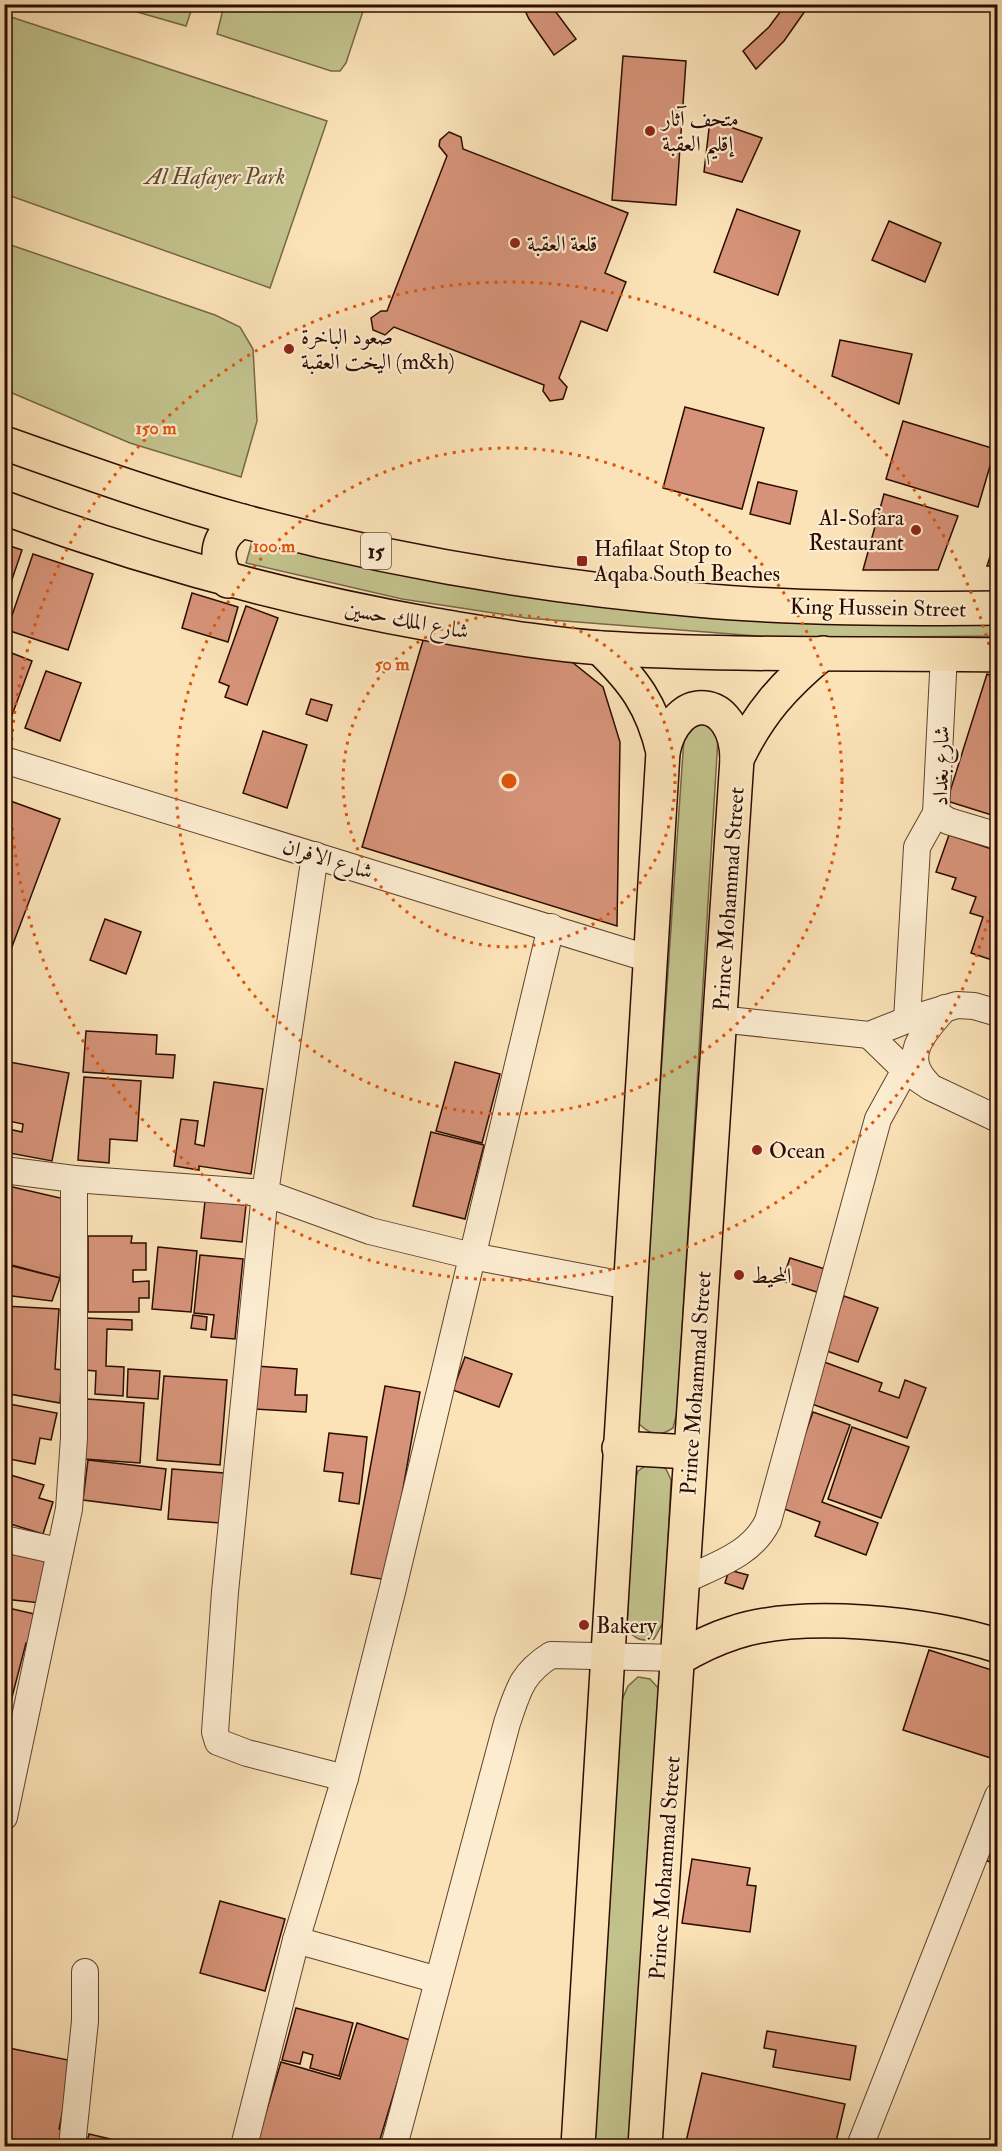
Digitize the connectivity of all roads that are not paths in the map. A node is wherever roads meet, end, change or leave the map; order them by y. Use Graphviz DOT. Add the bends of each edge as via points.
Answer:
graph roads {
  1 [pos="4,443"];
  2 [pos="4,508"];
  3 [pos="242,521"];
  4 [pos="228,581"];
  5 [pos="998,608"];
  6 [pos="600,648"];
  7 [pos="823,652"];
  8 [pos="944,654"];
  9 [pos="998,656"];
  10 [pos="663,752"];
  11 [pos="737,759"];
  12 [pos="4,760"];
  13 [pos="936,813"];
  14 [pos="998,836"];
  15 [pos="315,855"];
  16 [pos="551,927"];
  17 [pos="650,959"];
  18 [pos="945,1008"];
  19 [pos="998,1013"];
  20 [pos="720,1019"];
  21 [pos="907,1020"];
  22 [pos="869,1035"];
  23 [pos="905,1070"];
  24 [pos="930,1087"];
  25 [pos="998,1119"];
  26 [pos="4,1170"];
  27 [pos="74,1179"];
  28 [pos="265,1193"];
  29 [pos="472,1256"];
  30 [pos="629,1286"];
  31 [pos="619,1448"];
  32 [pos="690,1452"];
  33 [pos="4,1539"];
  34 [pos="58,1551"];
  35 [pos="683,1581"];
  36 [pos="998,1646"];
  37 [pos="608,1655"];
  38 [pos="679,1658"];
  39 [pos="345,1778"];
  40 [pos="998,1796"];
  41 [pos="4,1817"];
  42 [pos="296,1940"];
  43 [pos="85,1972"];
  44 [pos="438,1980"];
  45 [pos="72,2146"];
  46 [pos="244,2146"];
  47 [pos="394,2146"];
  48 [pos="578,2146"];
  49 [pos="645,2146"];
  50 [pos="860,2146"];
  1 -- 3 [label="main road, 15"];
  2 -- 4 [label="main road, شارع الملك حسين" via="88,539"];
  3 -- 4 [label="main road" via="230,528 218,552 219,566"];
  3 -- 5 [label="main road, King Hussein Street / 15" via="434,564 608,591 758,605"];
  4 -- 6 [label="main road, شارع الملك حسين" via="412,621"];
  6 -- 7 [label="main road, شارع الملك حسين"];
  6 -- 10 [label="main road" via="630,676 644,699"];
  7 -- 8 [label="main road, King Hussein Street"];
  7 -- 11 [label="main road, Prince Mohammad Street" via="792,679 760,716"];
  8 -- 9 [label="main road, King Hussein Street"];
  8 -- 13 [label="street, شارع بغداد"];
  10 -- 11 [label="main road" via="671,724 682,713 697,708 712,710 734,729"];
  10 -- 17 [label="main road"];
  11 -- 20 [label="main road, Prince Mohammad Street"];
  12 -- 15 [label="street, شارع الافران"];
  13 -- 14 [label="street, شارع بغداد" via="948,821"];
  13 -- 21 [label="street" via="916,847"];
  15 -- 16 [label="street, شارع الافران"];
  15 -- 28 [label="street"];
  16 -- 17 [label="street, شارع الافران"];
  16 -- 29 [label="street"];
  17 -- 30 [label="main road"];
  18 -- 19 [label="street" via="975,1006"];
  18 -- 21 [label="street"];
  18 -- 24 [label="street" via="918,1044 914,1056 915,1067"];
  20 -- 22 [label="street"];
  20 -- 32 [label="main road, Prince Mohammad Street"];
  21 -- 22 [label="street"];
  22 -- 23 [label="street"];
  23 -- 24 [label="street"];
  23 -- 35 [label="street" via="878,1119 768,1521 746,1550"];
  24 -- 25 [label="street"];
  26 -- 27 [label="street"];
  27 -- 28 [label="street"];
  27 -- 34 [label="street" via="74,1438 69,1509"];
  28 -- 29 [label="street" via="370,1231"];
  28 -- 39 [label="street" via="215,1732 218,1742 247,1753"];
  29 -- 30 [label="street"];
  29 -- 39 [label="street"];
  30 -- 31 [label="main road"];
  31 -- 32 [label="main road"];
  31 -- 37 [label="main road"];
  32 -- 35 [label="main road, Prince Mohammad Street"];
  33 -- 34 [label="street"];
  34 -- 41 [label="street" via="20,1754"];
  35 -- 38 [label="main road, Prince Mohammad Street"];
  36 -- 38 [label="main road" via="920,1627 858,1622 779,1624 735,1632"];
  37 -- 38 [label="street"];
  37 -- 44 [label="street" via="550,1655 522,1681"];
  37 -- 48 [label="main road"];
  38 -- 49 [label="main road, Prince Mohammad Street"];
  39 -- 42 [label="street"];
  40 -- 50 [label="street"];
  42 -- 44 [label="street"];
  42 -- 46 [label="street"];
  43 -- 45 [label="street" via="85,2021"];
  44 -- 47 [label="street"];
}
